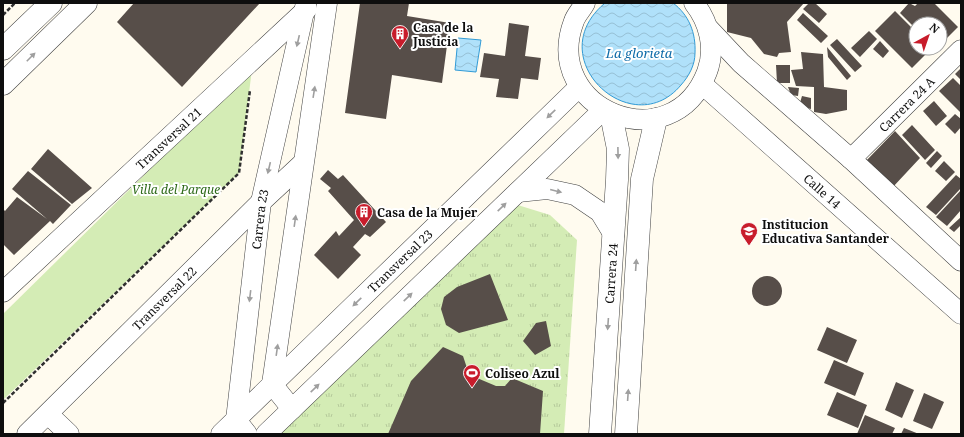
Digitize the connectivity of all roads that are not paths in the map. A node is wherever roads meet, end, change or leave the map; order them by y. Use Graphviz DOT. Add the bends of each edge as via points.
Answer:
graph roads {
  1 [pos="51,3"];
  2 [pos="86,3"];
  3 [pos="327,3"];
  4 [pos="585,3"];
  5 [pos="694,3"];
  6 [pos="310,5"];
  7 [pos="709,30"];
  8 [pos="3,49"];
  9 [pos="961,50"];
  10 [pos="3,84"];
  11 [pos="702,84"];
  12 [pos="579,86"];
  13 [pos="607,112"];
  14 [pos="656,119"];
  15 [pos="851,159"];
  16 [pos="303,163"];
  17 [pos="518,192"];
  18 [pos="261,202"];
  19 [pos="614,235"];
  20 [pos="961,261"];
  21 [pos="3,292"];
  22 [pos="961,314"];
  23 [pos="272,384"];
  24 [pos="292,409"];
  25 [pos="48,414"];
  26 [pos="241,427"];
  27 [pos="27,434"];
  28 [pos="69,434"];
  29 [pos="221,434"];
  30 [pos="266,434"];
  31 [pos="600,434"];
  32 [pos="626,434"];
  1 -- 8 [label="street"];
  10 -- 2 [label="street, one-way"];
  16 -- 3 [label="street, one-way"];
  4 -- 12 [label="street" via="574,20 569,43 570,65"];
  5 -- 7 [label="street"];
  6 -- 18 [label="street, Carrera 23, one-way"];
  6 -- 21 [label="street, Transversal 21"];
  7 -- 11 [label="street" via="709,66"];
  7 -- 15 [label="street" via="741,63"];
  9 -- 15 [label="street, Carrera 24 A"];
  11 -- 14 [label="street" via="675,112"];
  11 -- 22 [label="street, Calle 14"];
  12 -- 13 [label="street" via="589,99"];
  12 -- 23 [label="street, Transversal 23, one-way"];
  13 -- 14 [label="street" via="634,120"];
  13 -- 17 [label="street"];
  13 -- 19 [label="street, Carrera 24, one-way" via="618,149"];
  32 -- 14 [label="street, Carrera 24, one-way" via="642,179"];
  15 -- 20 [label="street"];
  16 -- 18 [label="street, Transversal 22"];
  23 -- 16 [label="street, one-way"];
  17 -- 19 [label="street, one-way" via="547,189 575,195 600,212"];
  24 -- 17 [label="street, one-way"];
  18 -- 25 [label="street, Transversal 22"];
  18 -- 26 [label="street, Carrera 23, one-way"];
  19 -- 31 [label="street, Carrera 24, one-way"];
  23 -- 24 [label="street"];
  23 -- 26 [label="street, Transversal 23"];
  24 -- 30 [label="street"];
  25 -- 27 [label="street, Transversal 22"];
  25 -- 28 [label="street"];
  26 -- 29 [label="street, Transversal 23"];
}
